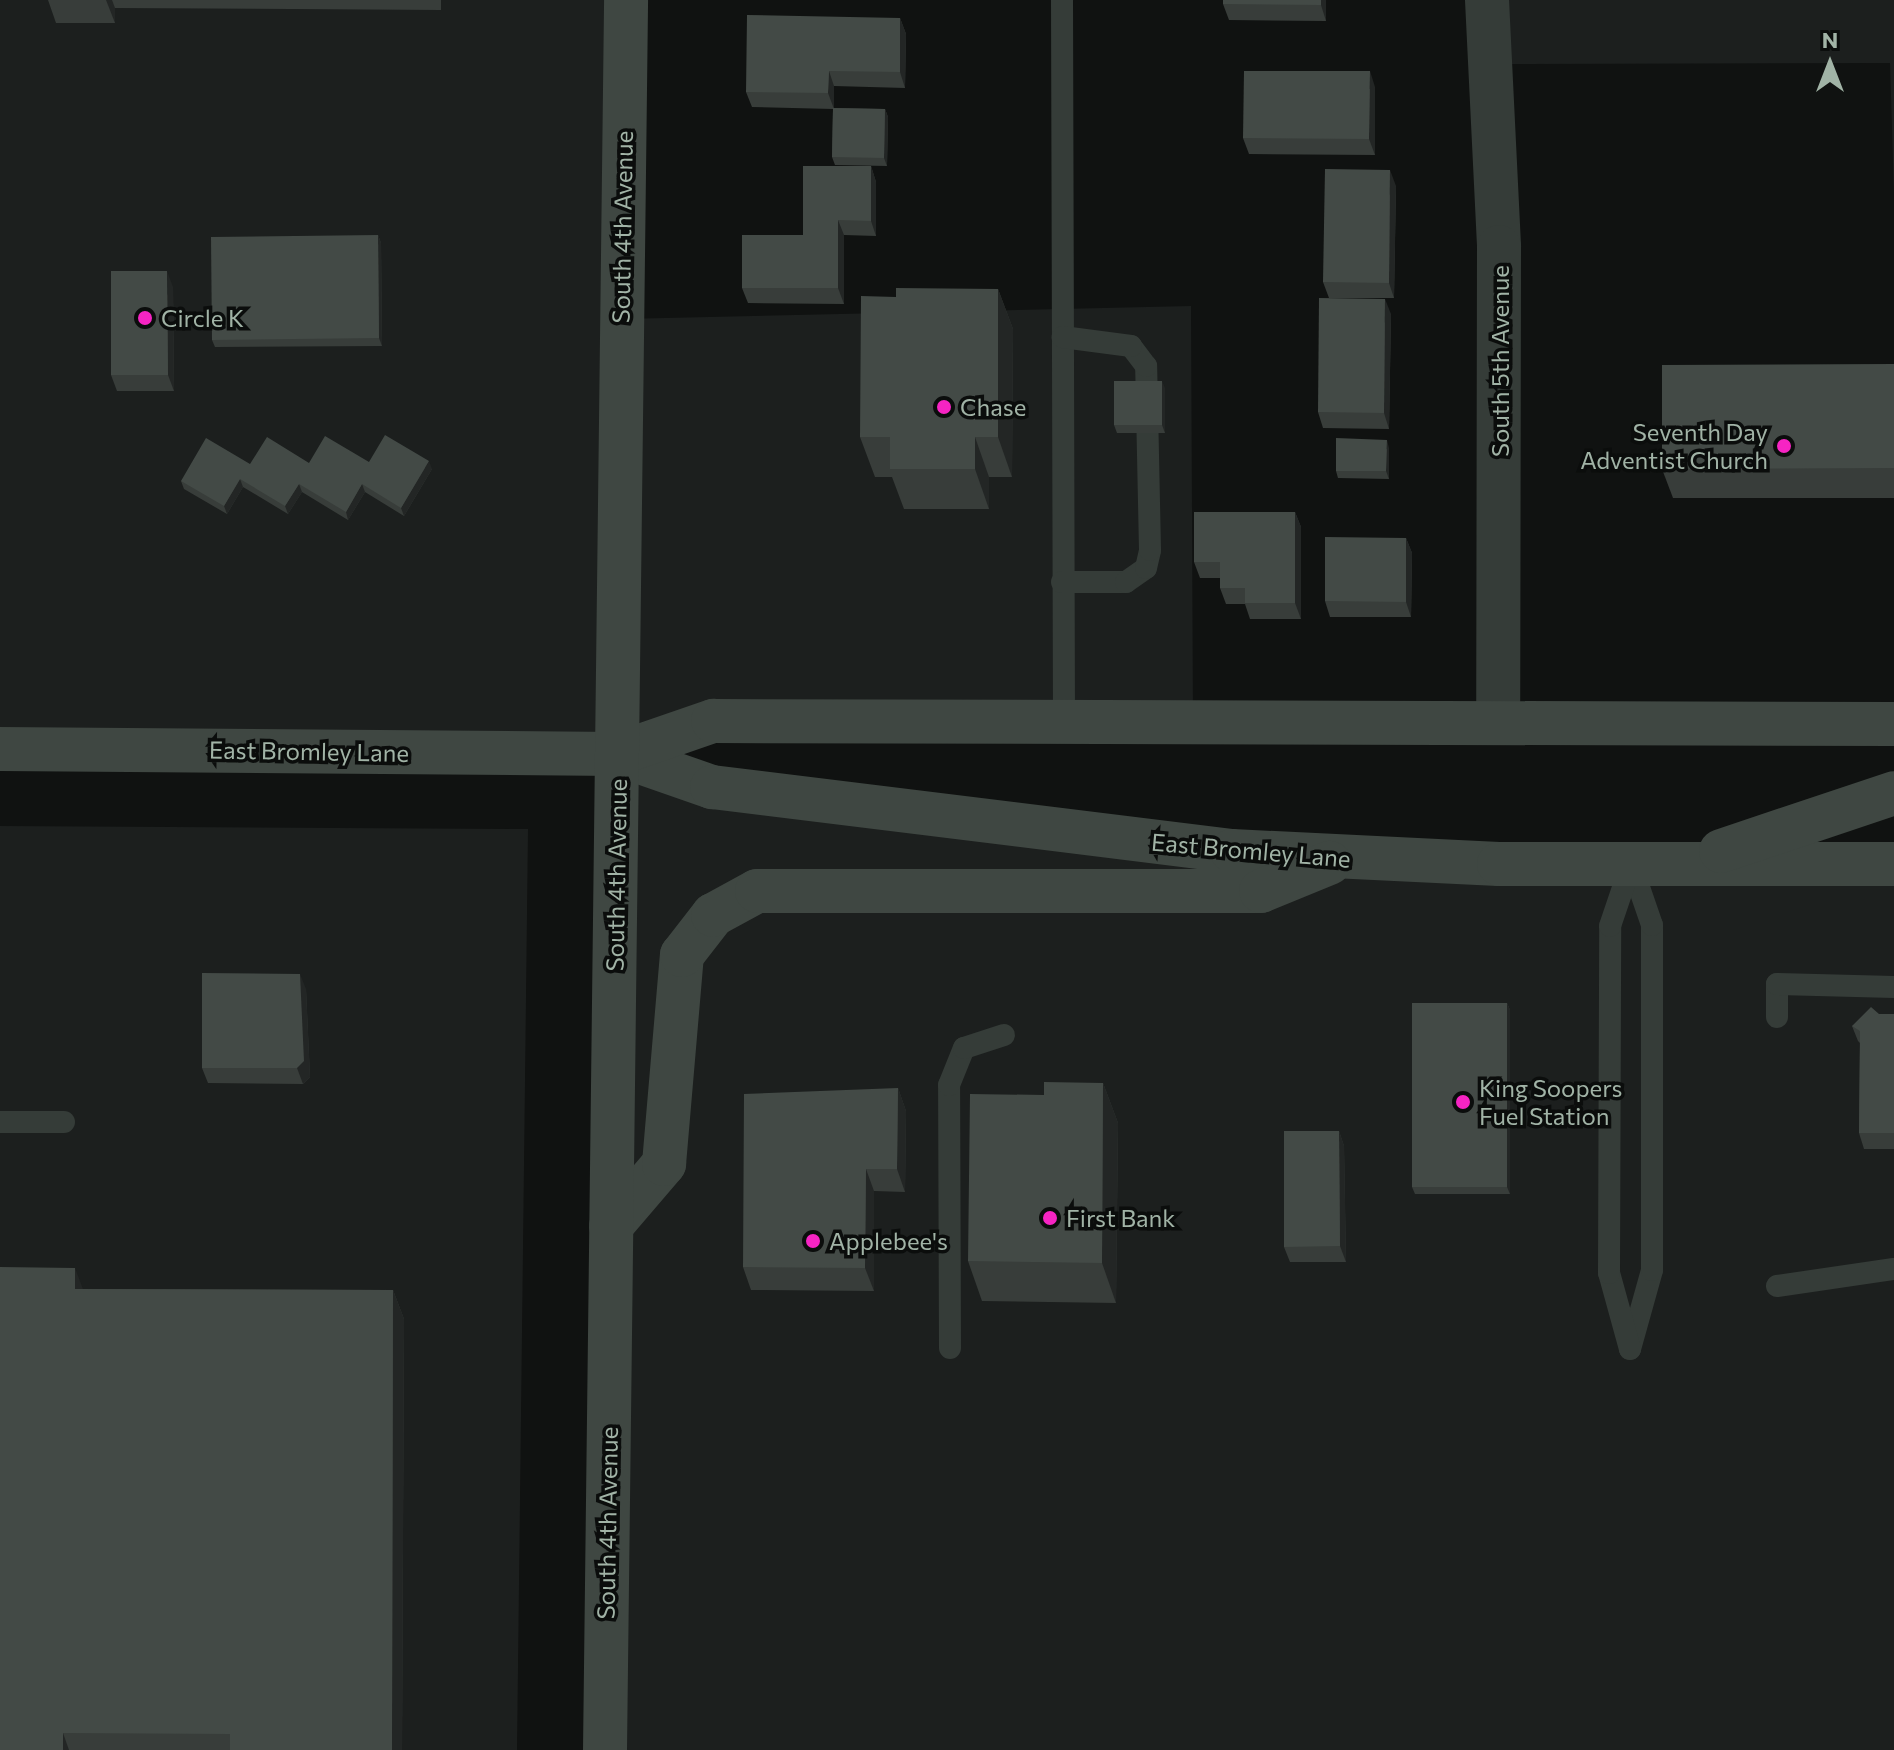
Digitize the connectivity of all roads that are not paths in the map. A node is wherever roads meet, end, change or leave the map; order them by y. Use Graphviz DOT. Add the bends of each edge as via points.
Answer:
graph roads {
  1 [pos="626,0"];
  2 [pos="1062,0"];
  3 [pos="1487,0"];
  4 [pos="1063,337"];
  5 [pos="1062,582"];
  6 [pos="1064,720"];
  7 [pos="1498,722"];
  8 [pos="1894,724"];
  9 [pos="0,749"];
  10 [pos="617,754"];
  11 [pos="1894,793"];
  12 [pos="1337,860"];
  13 [pos="1631,864"];
  14 [pos="1685,864"];
  15 [pos="1894,864"];
  16 [pos="1894,987"];
  17 [pos="1777,1017"];
  18 [pos="1004,1035"];
  19 [pos="0,1122"];
  20 [pos="64,1122"];
  21 [pos="611,1226"];
  22 [pos="1894,1269"];
  23 [pos="1777,1286"];
  24 [pos="950,1348"];
  25 [pos="605,1750"];
  1 -- 10 [label="main road, South 4th Avenue"];
  2 -- 4 [label="lane"];
  3 -- 7 [label="street, South 5th Avenue" via="1499,247"];
  4 -- 5 [label="lane"];
  4 -- 5 [label="lane" via="1131,346 1146,366 1150,550 1146,568 1126,582"];
  5 -- 6 [label="lane"];
  6 -- 7 [label="main road, East Bromley Lane"];
  6 -- 10 [label="main road, East Bromley Lane" via="713,721"];
  7 -- 8 [label="main road, East Bromley Lane"];
  9 -- 10 [label="main road, East Bromley Lane"];
  10 -- 12 [label="main road, East Bromley Lane" via="712,787"];
  10 -- 21 [label="main road, South 4th Avenue"];
  11 -- 14 [label="main road"];
  12 -- 13 [label="main road, East Bromley Lane"];
  12 -- 21 [label="main road" via="1261,891 757,891 713,915 682,955 664,1164"];
  13 -- 13 [label="lane" via="1610,926 1609,1273 1630,1349 1652,1270 1652,925"];
  13 -- 14 [label="main road, East Bromley Lane"];
  14 -- 15 [label="main road, East Bromley Lane"];
  16 -- 17 [label="lane" via="1777,984"];
  18 -- 24 [label="lane" via="964,1048 949,1085"];
  19 -- 20 [label="lane"];
  21 -- 25 [label="main road, South 4th Avenue"];
  22 -- 23 [label="lane"];
}
